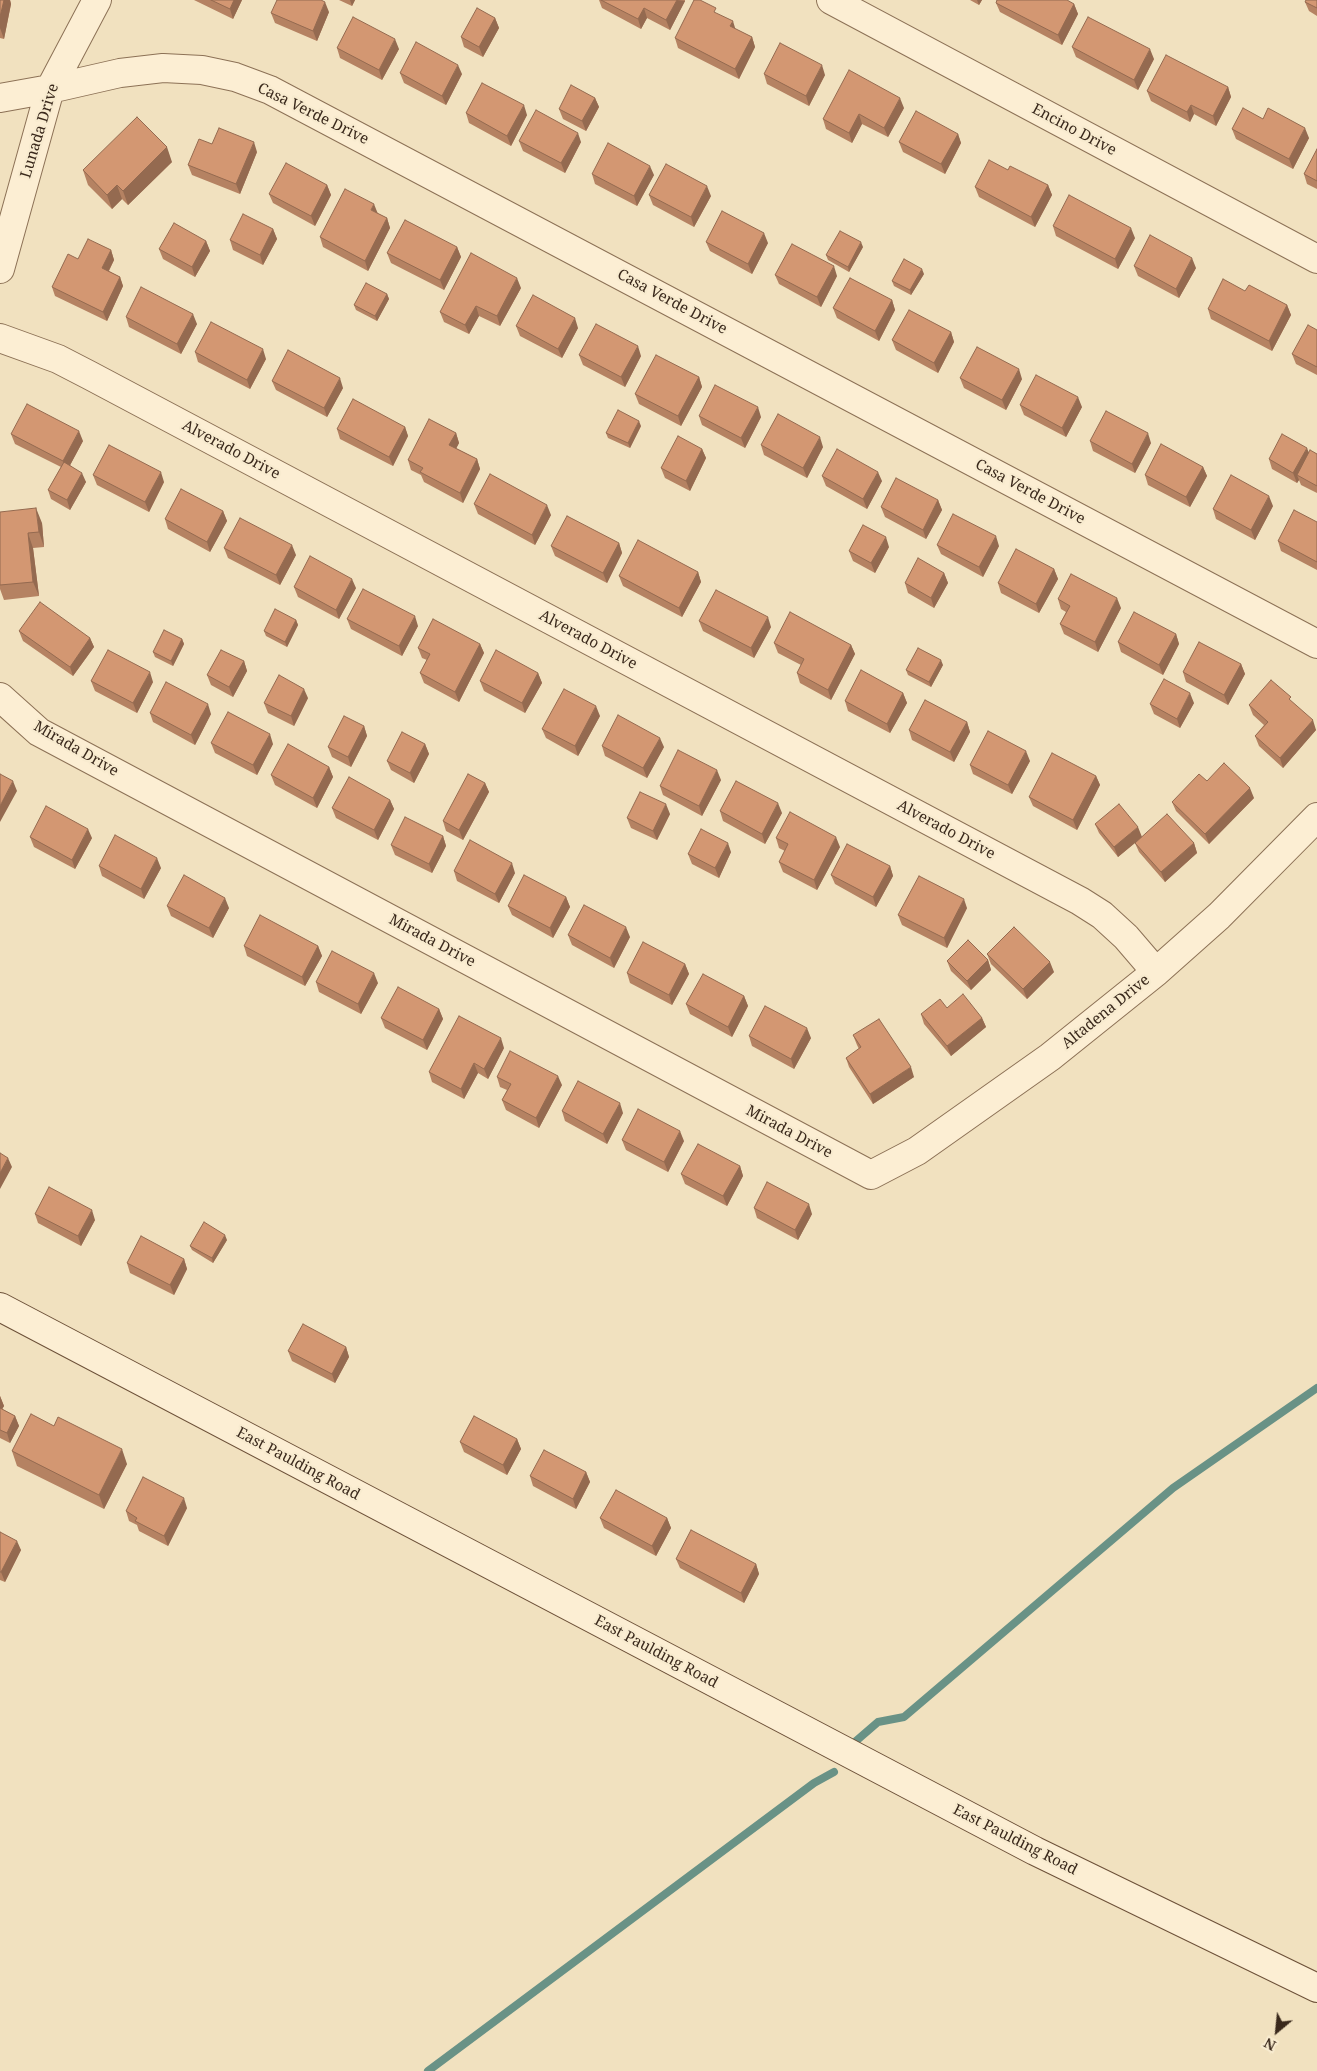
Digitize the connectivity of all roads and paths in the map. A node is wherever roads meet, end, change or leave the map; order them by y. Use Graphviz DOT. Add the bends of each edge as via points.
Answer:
graph roads {
  1 [pos="97,0"];
  2 [pos="831,0"];
  3 [pos="50,89"];
  4 [pos="0,98"];
  5 [pos="1317,259"];
  6 [pos="0,269"];
  7 [pos="0,338"];
  8 [pos="1317,644"];
  9 [pos="0,696"];
  10 [pos="1317,817"];
  11 [pos="1156,972"];
  12 [pos="871,1175"];
  13 [pos="0,1307"];
  14 [pos="1317,1988"];
  1 -- 3 [label="street, Lunada Drive"];
  2 -- 5 [label="street, Encino Drive"];
  3 -- 4 [label="street, Casa Verde Drive"];
  3 -- 6 [label="street, Lunada Drive"];
  3 -- 8 [label="street, Casa Verde Drive" via="120,73 163,68 202,70 270,90"];
  7 -- 11 [label="street, Alverado Drive" via="58,359 1080,901 1102,915 1126,937"];
  9 -- 12 [label="street, Mirada Drive" via="39,732"];
  10 -- 11 [label="street, Altadena Drive" via="1219,916"];
  11 -- 12 [label="street, Altadena Drive" via="1050,1057 917,1151"];
  13 -- 14 [label="street, East Paulding Road" via="1035,1852"];
}
